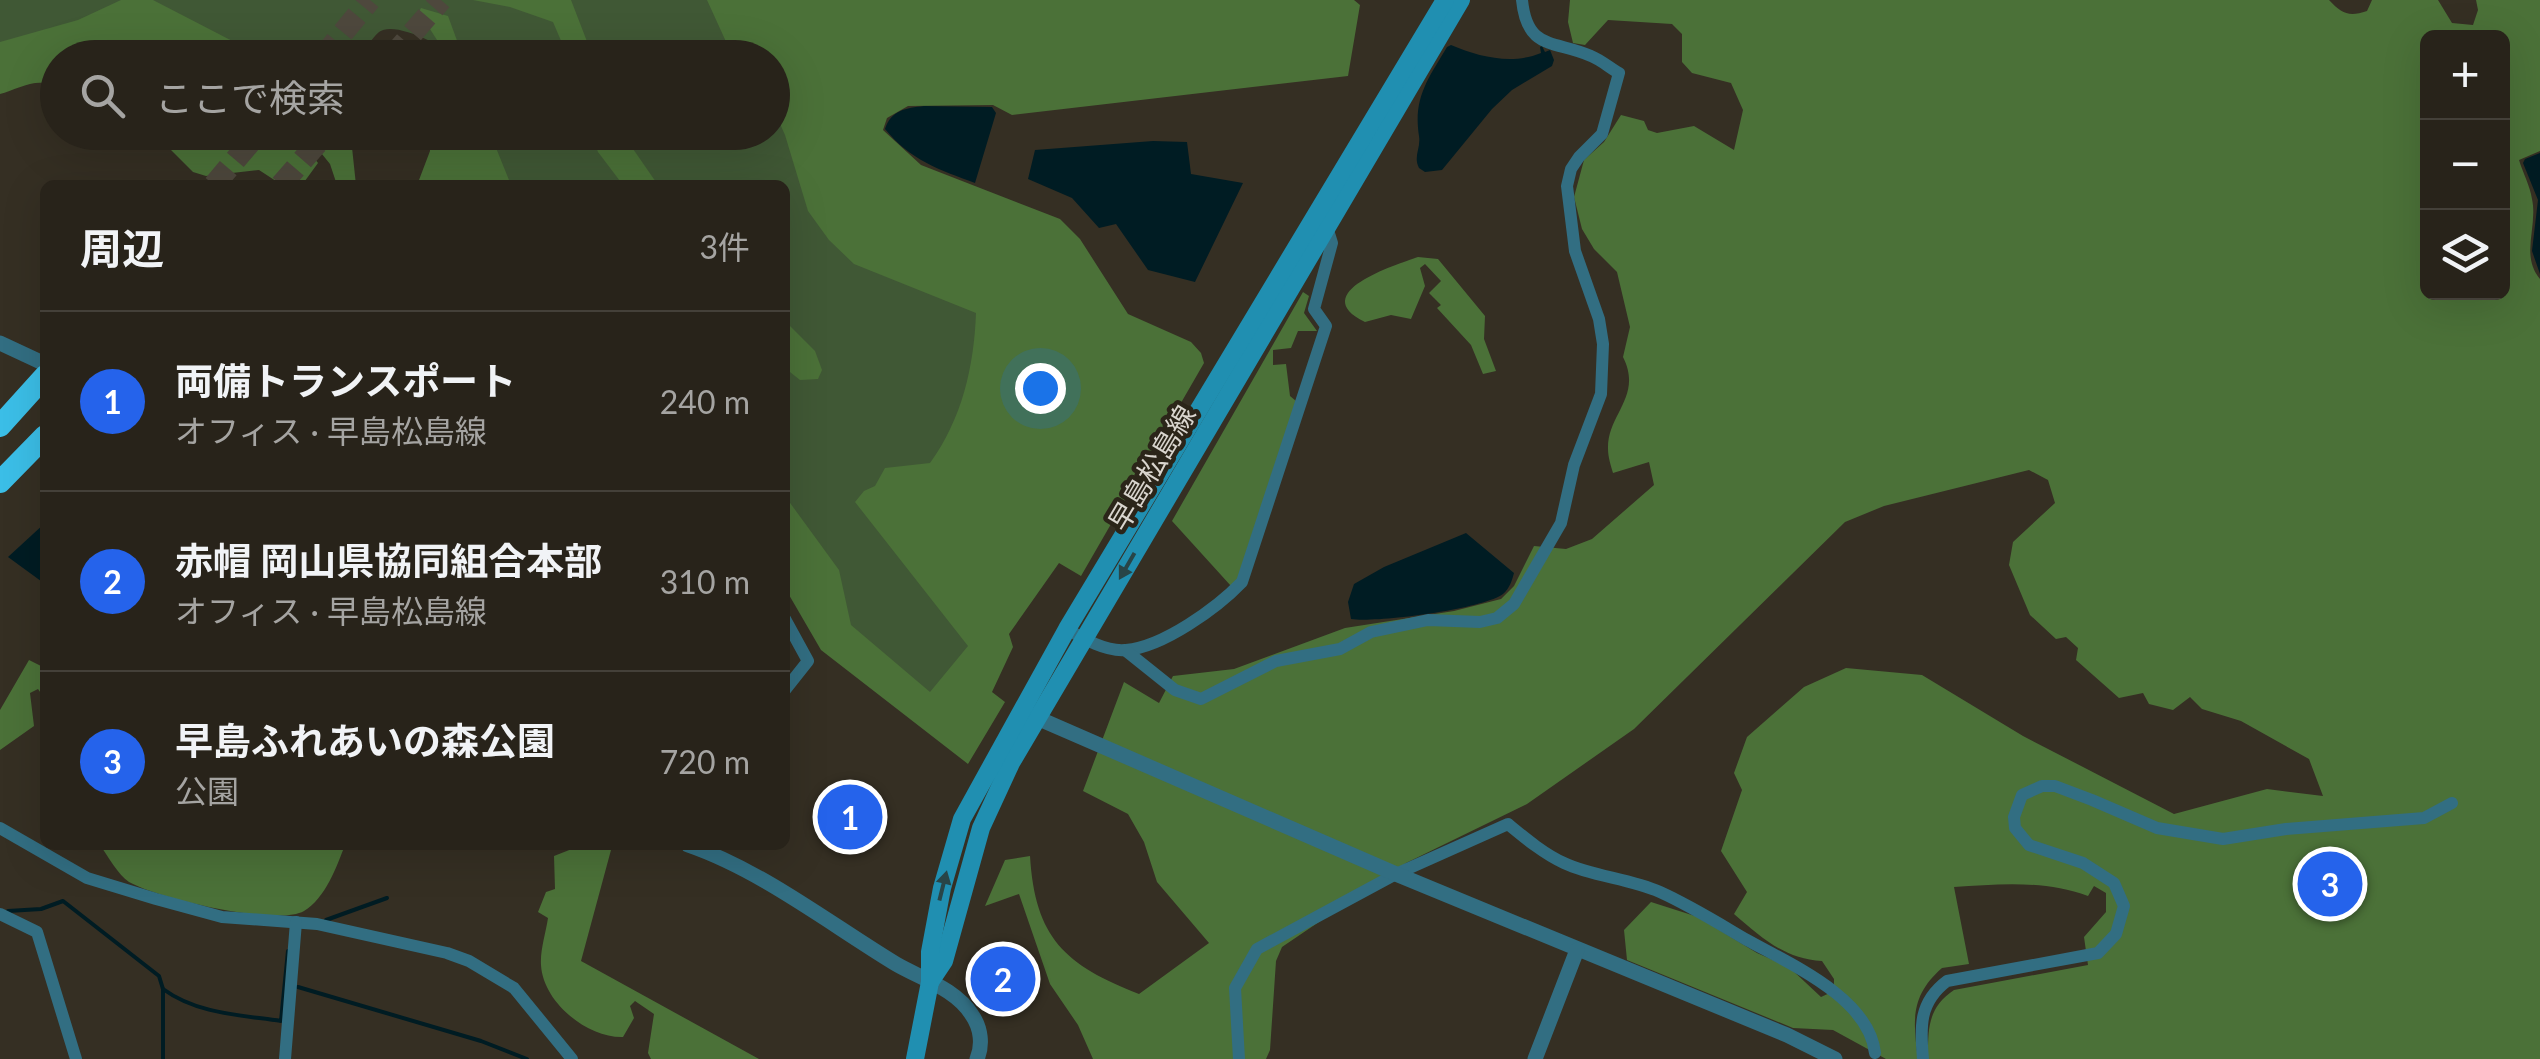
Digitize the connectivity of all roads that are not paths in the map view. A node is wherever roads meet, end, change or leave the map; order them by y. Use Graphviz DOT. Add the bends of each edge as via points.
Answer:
graph roads {
  1 [pos="1444,0"];
  2 [pos="1461,0"];
  3 [pos="1522,0"];
  4 [pos="1328,226"];
  5 [pos="2,343"];
  6 [pos="40,362"];
  7 [pos="40,382"];
  8 [pos="0,426"];
  9 [pos="40,441"];
  10 [pos="0,482"];
  11 [pos="790,627"];
  12 [pos="1066,629"];
  13 [pos="1085,640"];
  14 [pos="1125,650"];
  15 [pos="790,684"];
  16 [pos="1020,710"];
  17 [pos="1040,719"];
  18 [pos="2452,802"];
  19 [pos="0,828"];
  20 [pos="698,850"];
  21 [pos="1396,874"];
  22 [pos="0,914"];
  23 [pos="296,922"];
  24 [pos="1577,950"];
  25 [pos="930,982"];
  26 [pos="1875,1052"];
  27 [pos="76,1059"];
  28 [pos="285,1059"];
  29 [pos="572,1059"];
  30 [pos="915,1059"];
  31 [pos="977,1059"];
  32 [pos="1239,1059"];
  33 [pos="1535,1059"];
  34 [pos="1834,1059"];
  35 [pos="1924,1059"];
  1 -- 12 [label="main road, 早島松島線"];
  2 -- 4 [label="main road, 早島松島線"];
  3 -- 14 [label="street" via="1524,20 1536,36 1619,73 1602,134 1571,169 1567,186 1575,251 1599,320 1604,366 1601,394 1547,551 1498,618 1428,620 1370,632 1340,648 1276,661 1200,699 1175,690"];
  4 -- 13 [label="main road, 早島松島線, one-way"];
  4 -- 14 [label="street" via="1332,243 1314,309 1326,326 1242,582 1212,609"];
  5 -- 6 [label="street"];
  7 -- 8 [label="highway"];
  9 -- 10 [label="highway"];
  11 -- 15 [label="street" via="808,661"];
  12 -- 13 [label="street"];
  12 -- 16 [label="main road, 早島松島線"];
  13 -- 14 [label="street"];
  13 -- 17 [label="main road, 早島松島線"];
  16 -- 17 [label="street"];
  25 -- 16 [label="main road, 早島松島線, one-way" via="942,888 962,820"];
  17 -- 21 [label="street"];
  17 -- 25 [label="main road, 早島松島線" via="980,828 944,960"];
  18 -- 35 [label="street" via="2424,818 2223,839 2156,828 2055,786 2028,791 2014,817 2020,837 2114,883 2124,906 2122,922 2098,953 1947,981 1924,1008"];
  19 -- 23 [label="street" via="87,878 222,917"];
  20 -- 25 [label="street"];
  21 -- 24 [label="street"];
  21 -- 26 [label="street" via="1508,824 1557,860 1658,890 1796,966 1862,1019"];
  21 -- 32 [label="street" via="1257,949 1235,988"];
  22 -- 27 [label="street" via="37,932"];
  23 -- 28 [label="street"];
  23 -- 29 [label="street" via="469,961 514,988"];
  24 -- 33 [label="street"];
  24 -- 34 [label="street"];
  25 -- 30 [label="main road, 早島松島線"];
  25 -- 31 [label="street" via="972,1015 980,1033"];
}
